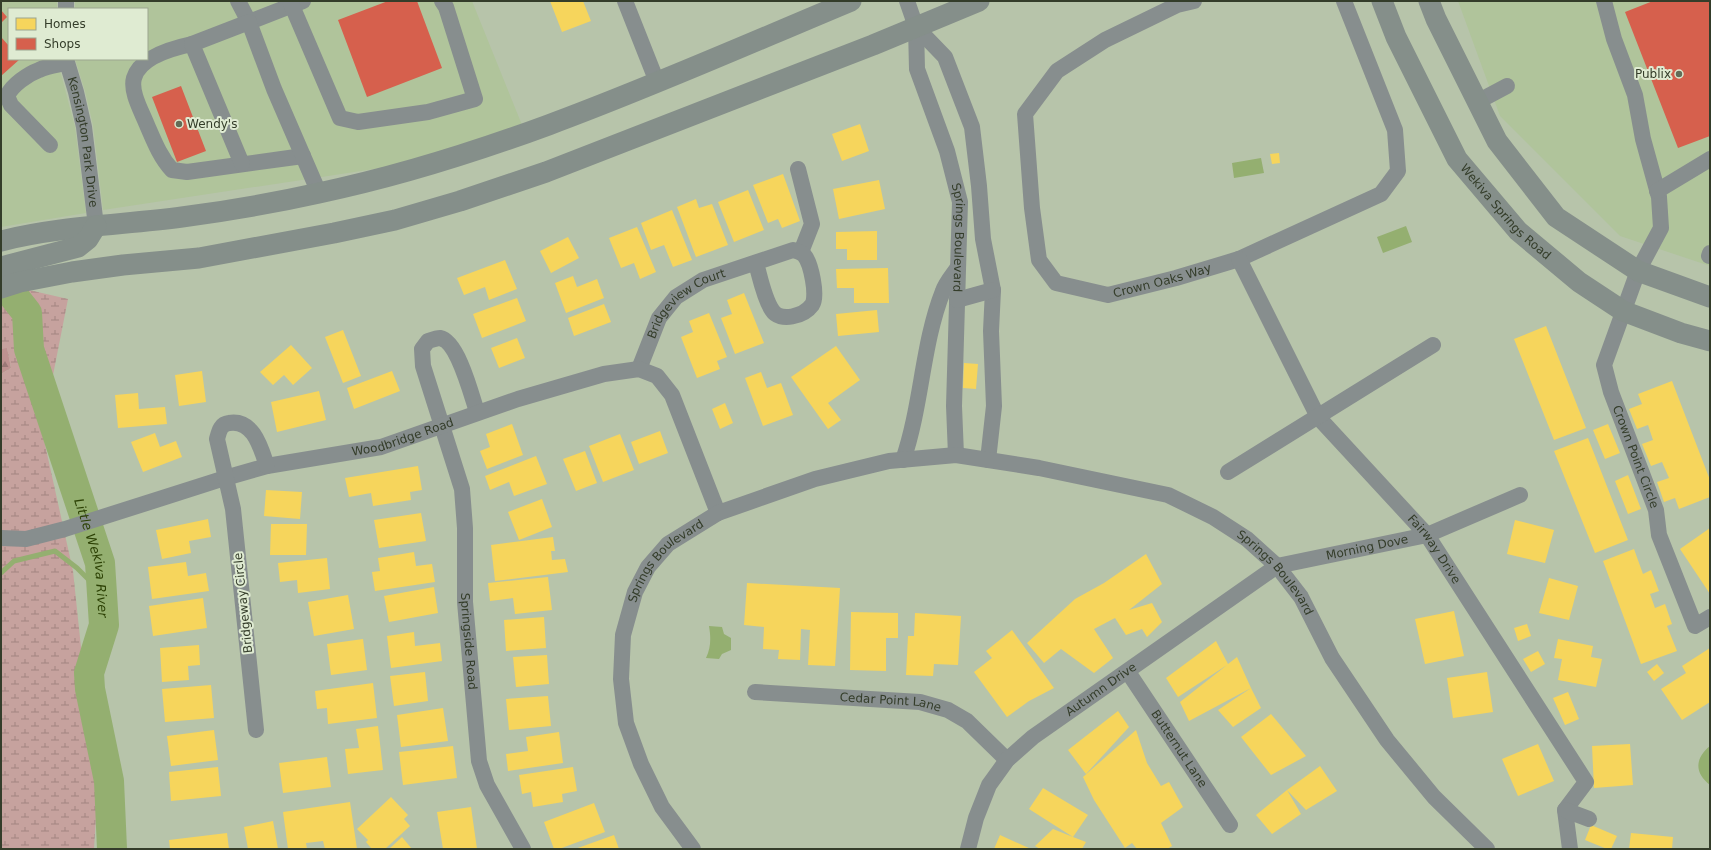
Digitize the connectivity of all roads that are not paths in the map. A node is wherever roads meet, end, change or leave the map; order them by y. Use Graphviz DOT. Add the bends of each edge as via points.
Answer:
graph roads {
  1 [pos="238,1"];
  2 [pos="442,1"];
  3 [pos="625,1"];
  4 [pos="850,1"];
  5 [pos="907,1"];
  6 [pos="979,1"];
  7 [pos="1194,1"];
  8 [pos="1344,1"];
  9 [pos="1382,1"];
  10 [pos="1429,1"];
  11 [pos="1604,1"];
  12 [pos="295,2"];
  13 [pos="250,22"];
  14 [pos="916,27"];
  15 [pos="192,44"];
  16 [pos="66,61"];
  17 [pos="658,82"];
  18 [pos="1507,86"];
  19 [pos="1477,102"];
  20 [pos="50,145"];
  21 [pos="303,156"];
  22 [pos="1710,159"];
  23 [pos="242,164"];
  24 [pos="798,169"];
  25 [pos="1658,191"];
  26 [pos="319,193"];
  27 [pos="96,226"];
  28 [pos="6,240"];
  29 [pos="801,252"];
  30 [pos="1240,259"];
  31 [pos="756,263"];
  32 [pos="1,267"];
  33 [pos="958,267"];
  34 [pos="1638,272"];
  35 [pos="1,288"];
  36 [pos="993,290"];
  37 [pos="1710,297"];
  38 [pos="958,300"];
  39 [pos="1623,311"];
  40 [pos="1710,341"];
  41 [pos="1433,345"];
  42 [pos="639,369"];
  43 [pos="477,412"];
  44 [pos="1318,417"];
  45 [pos="442,427"];
  46 [pos="956,455"];
  47 [pos="903,460"];
  48 [pos="988,460"];
  49 [pos="267,466"];
  50 [pos="1228,472"];
  51 [pos="225,478"];
  52 [pos="1520,495"];
  53 [pos="718,513"];
  54 [pos="1427,535"];
  55 [pos="1,538"];
  56 [pos="1277,566"];
  57 [pos="1710,617"];
  58 [pos="1128,672"];
  59 [pos="755,692"];
  60 [pos="256,730"];
  61 [pos="1007,760"];
  62 [pos="1565,810"];
  63 [pos="1589,819"];
  64 [pos="1230,826"];
  65 [pos="523,849"];
  66 [pos="693,849"];
  67 [pos="968,849"];
  68 [pos="1487,849"];
  69 [pos="1570,849"];
  1 -- 13 [label="street"];
  2 -- 12 [label="street" via="475,99 428,112 358,122 340,118"];
  3 -- 17 [label="street"];
  4 -- 17 [label="main road"];
  5 -- 14 [label="street"];
  6 -- 14 [label="main road"];
  7 -- 30 [label="street, Crown Oaks Way" via="1177,6 1105,40 1057,71 1025,114 1032,208 1039,260 1056,283 1108,295"];
  8 -- 30 [label="street, Crown Oaks Way" via="1395,130 1398,171 1381,194"];
  9 -- 39 [label="main road, Wekiva Springs Road" via="1396,37 1456,159 1518,231 1579,282"];
  10 -- 19 [label="main road"];
  11 -- 25 [label="street, Crown Point Circle" via="1614,39 1635,95 1643,139"];
  12 -- 13 [label="street"];
  13 -- 15 [label="street"];
  13 -- 21 [label="street" via="274,89"];
  14 -- 33 [label="street, Springs Boulevard" via="917,69 947,151 960,202"];
  14 -- 35 [label="main road" via="546,172 396,220 334,234 199,258 72,272"];
  14 -- 36 [label="street" via="945,57 972,127 983,239"];
  15 -- 23 [label="street"];
  15 -- 23 [label="street" via="168,49 142,65 134,79 134,93 143,115 162,160 172,170 187,172"];
  16 -- 20 [label="street" via="27,77 7,96 11,105"];
  16 -- 27 [label="street, Kensington Park Drive" via="84,127"];
  17 -- 26 [label="main road" via="545,128 463,156"];
  18 -- 19 [label="street"];
  19 -- 34 [label="main road" via="1497,141 1556,217"];
  21 -- 23 [label="street"];
  21 -- 26 [label="street"];
  22 -- 25 [label="street"];
  24 -- 29 [label="street" via="812,224"];
  25 -- 34 [label="street, Crown Point Circle" via="1661,228"];
  26 -- 27 [label="main road" via="183,217"];
  27 -- 28 [label="main road"];
  27 -- 32 [label="main road" via="88,239 78,247"];
  29 -- 31 [label="street, Bridgeview Court" via="793,250"];
  29 -- 31 [label="street" via="805,256 815,287 815,298 804,312 790,317 772,312"];
  30 -- 44 [label="street, Fairway Drive"];
  31 -- 42 [label="street, Bridgeview Court" via="703,280 676,297 659,318"];
  33 -- 38 [label="street, Springs Boulevard"];
  33 -- 47 [label="street" via="944,289 933,323 920,394"];
  34 -- 37 [label="main road"];
  34 -- 39 [label="street, Crown Point Circle"];
  36 -- 38 [label="street"];
  36 -- 48 [label="street" via="991,331 994,406"];
  38 -- 46 [label="street, Springs Boulevard" via="954,406"];
  39 -- 40 [label="main road, Wekiva Springs Road"];
  39 -- 57 [label="street, Crown Point Circle" via="1604,365 1611,392 1656,510 1659,535 1695,626"];
  41 -- 44 [label="street"];
  42 -- 43 [label="street, Woodbridge Road" via="604,374"];
  42 -- 53 [label="street" via="657,376 672,395"];
  43 -- 45 [label="street, Woodbridge Road"];
  43 -- 45 [label="street, Springside Road" via="456,353 448,342 440,338 428,341 422,349 423,366"];
  44 -- 50 [label="street"];
  44 -- 54 [label="street, Fairway Drive"];
  45 -- 49 [label="street, Woodbridge Road" via="381,447"];
  45 -- 65 [label="street, Springside Road" via="462,489 466,528 465,602 479,761 487,785"];
  46 -- 47 [label="street, Springs Boulevard"];
  46 -- 48 [label="street, Springs Boulevard"];
  47 -- 53 [label="street, Springs Boulevard" via="815,479"];
  48 -- 56 [label="street, Springs Boulevard" via="1168,495 1213,517 1247,539"];
  49 -- 51 [label="street, Woodbridge Road"];
  49 -- 51 [label="street, Bridgeway Circle" via="258,439 248,428 237,422 226,423 219,430 217,439"];
  51 -- 55 [label="street, Woodbridge Road" via="65,529 26,538"];
  51 -- 60 [label="street, Bridgeway Circle" via="234,509"];
  52 -- 54 [label="street, Morning Dove"];
  53 -- 66 [label="street, Springs Boulevard" via="668,544 648,567 635,592 623,635 621,679 626,723 641,764 662,807"];
  54 -- 56 [label="street, Morning Dove"];
  54 -- 62 [label="street, Fairway Drive" via="1586,782"];
  56 -- 58 [label="street, Autumn Drive"];
  56 -- 68 [label="street, Springs Boulevard" via="1301,597 1332,658 1387,740 1434,797"];
  58 -- 61 [label="street, Autumn Drive" via="1033,737"];
  58 -- 64 [label="street, Butternut Lane"];
  59 -- 61 [label="street, Cedar Point Lane" via="920,702 948,710 967,721"];
  61 -- 67 [label="street, Autumn Drive" via="989,785 976,818"];
  62 -- 63 [label="street"];
  62 -- 69 [label="street"];
}
